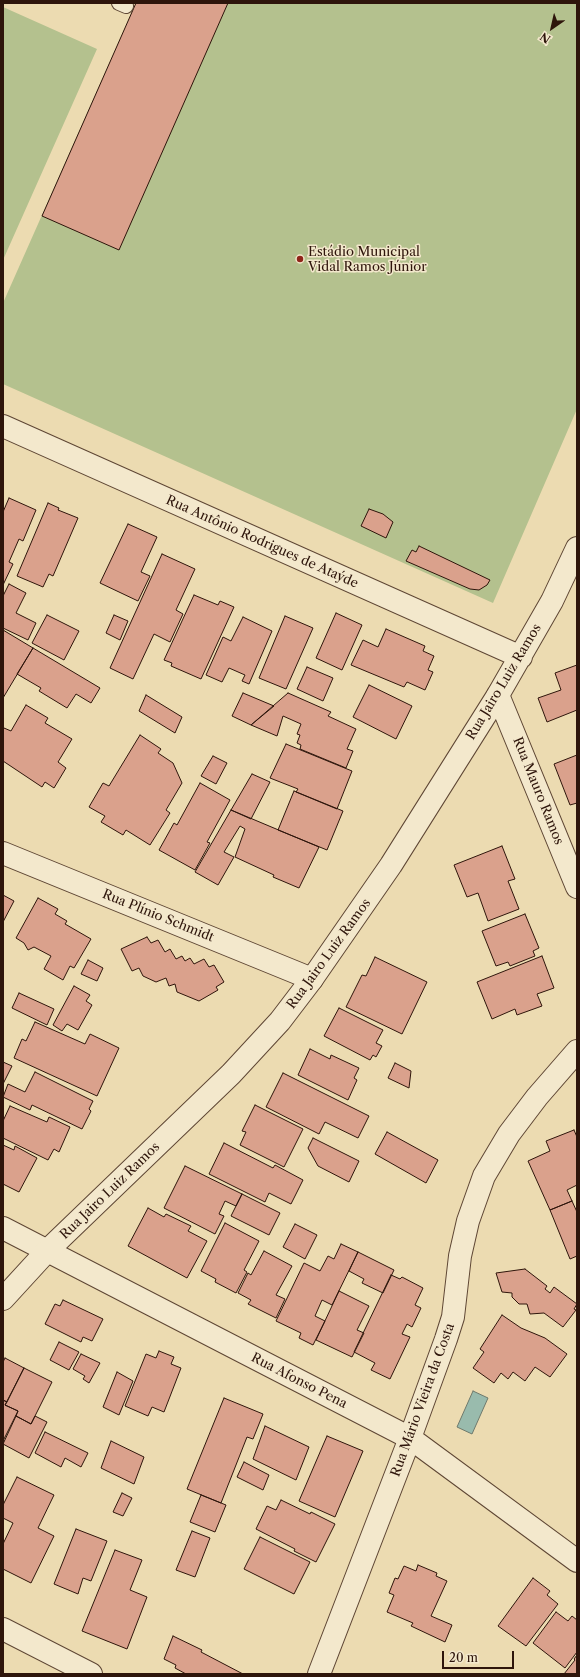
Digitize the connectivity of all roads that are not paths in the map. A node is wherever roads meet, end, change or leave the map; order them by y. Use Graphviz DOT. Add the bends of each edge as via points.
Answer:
graph roads {
  1 [pos="3,426"];
  2 [pos="577,548"];
  3 [pos="520,657"];
  4 [pos="498,694"];
  5 [pos="3,854"];
  6 [pos="577,887"];
  7 [pos="312,979"];
  8 [pos="577,1052"];
  9 [pos="3,1228"];
  10 [pos="47,1251"];
  11 [pos="3,1299"];
  12 [pos="410,1438"];
  13 [pos="577,1561"];
  14 [pos="3,1629"];
  15 [pos="91,1674"];
  16 [pos="319,1674"];
  1 -- 3 [label="street, Rua Antônio Rodrigues de Ataýde"];
  2 -- 3 [label="street, Rua Jairo Luiz Ramos" via="552,601"];
  3 -- 4 [label="street, Rua Jairo Luiz Ramos"];
  4 -- 6 [label="street, Rua Mauro Ramos"];
  4 -- 7 [label="street, Rua Jairo Luiz Ramos" via="391,865"];
  5 -- 7 [label="street, Rua Plínio Schmidt"];
  7 -- 10 [label="street, Rua Jairo Luiz Ramos" via="280,1021 231,1074"];
  8 -- 12 [label="street, Rua Mário Vieira da Costa" via="509,1134 484,1176 468,1221 460,1256 449,1332"];
  9 -- 10 [label="street, Rua Afonso Pena"];
  10 -- 11 [label="street, Rua Jairo Luiz Ramos"];
  10 -- 12 [label="street, Rua Afonso Pena"];
  12 -- 13 [label="street, Rua Afonso Pena"];
  12 -- 16 [label="street, Rua Mário Vieira da Costa"];
  14 -- 15 [label="street"];
}
